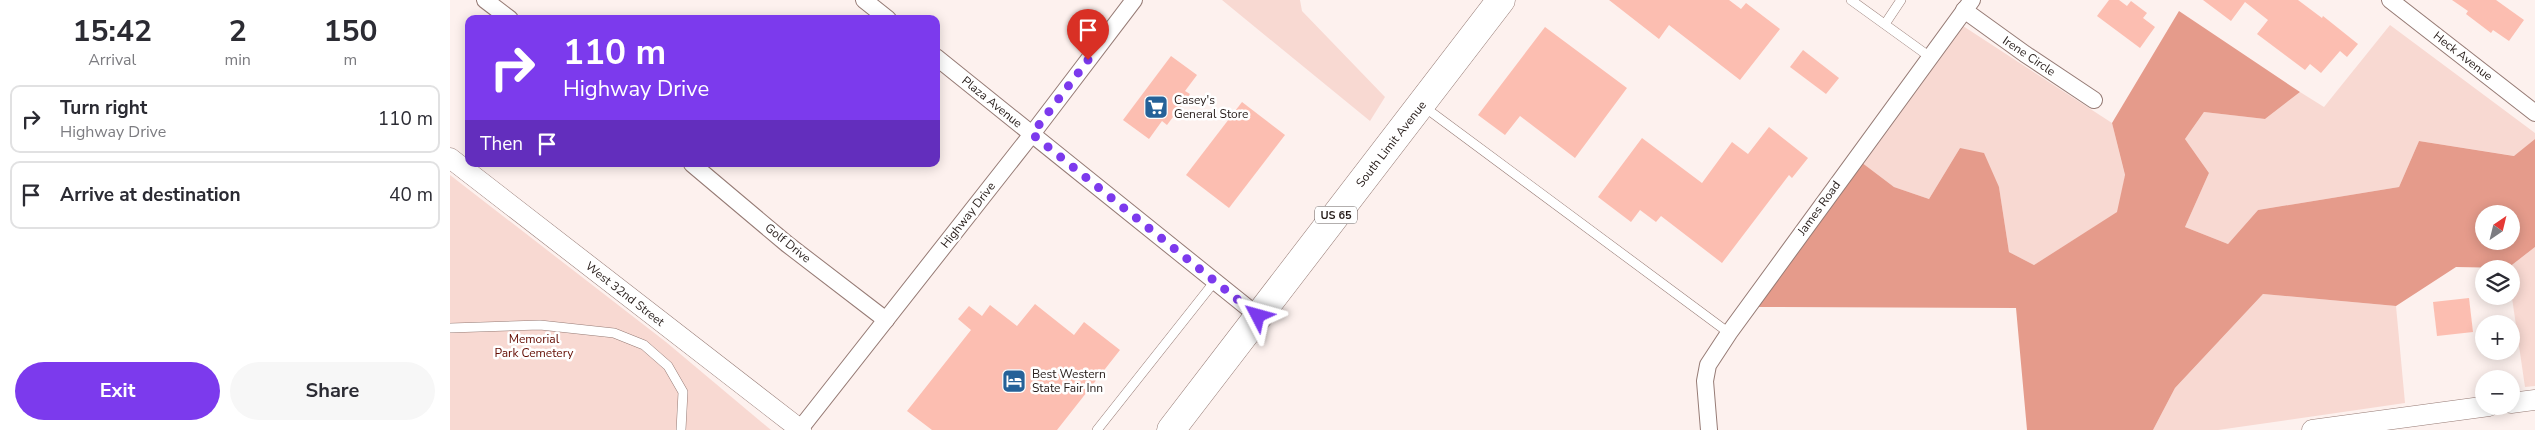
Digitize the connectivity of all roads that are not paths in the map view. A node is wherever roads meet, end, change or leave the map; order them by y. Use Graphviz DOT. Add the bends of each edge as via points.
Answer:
graph roads {
  1 [pos="485,0"];
  2 [pos="864,0"];
  3 [pos="1134,0"];
  4 [pos="1501,0"];
  5 [pos="1851,0"];
  6 [pos="1902,0"];
  7 [pos="2390,0"];
  8 [pos="1968,5"];
  9 [pos="505,15"];
  10 [pos="883,15"];
  11 [pos="1885,24"];
  12 [pos="1930,56"];
  13 [pos="940,60"];
  14 [pos="2094,100"];
  15 [pos="1421,105"];
  16 [pos="2535,113"];
  17 [pos="1032,134"];
  18 [pos="450,158"];
  19 [pos="696,167"];
  20 [pos="1214,281"];
  21 [pos="1258,316"];
  22 [pos="886,320"];
  23 [pos="450,328"];
  24 [pos="1728,332"];
  25 [pos="2535,400"];
  26 [pos="2520,402"];
  27 [pos="2475,408"];
  28 [pos="682,430"];
  29 [pos="800,430"];
  30 [pos="1096,430"];
  31 [pos="1171,430"];
  32 [pos="1709,430"];
  33 [pos="2312,430"];
  1 -- 9 [label="street"];
  2 -- 10 [label="street"];
  3 -- 17 [label="street, Highway Drive"];
  4 -- 15 [label="highway, South Limit Avenue / US 65"];
  5 -- 11 [label="lane"];
  6 -- 11 [label="lane"];
  7 -- 16 [label="street, Heck Avenue"];
  8 -- 12 [label="street, James Road"];
  8 -- 14 [label="street, Irene Circle" via="2025,54"];
  11 -- 12 [label="lane"];
  12 -- 24 [label="street, James Road"];
  13 -- 17 [label="street, Plaza Avenue"];
  15 -- 21 [label="highway, South Limit Avenue / US 65"];
  15 -- 24 [label="lane"];
  17 -- 20 [label="street, Plaza Avenue"];
  17 -- 22 [label="street, Highway Drive"];
  18 -- 29 [label="street, West 32nd Street"];
  19 -- 22 [label="street, Golf Drive" via="787,244"];
  20 -- 21 [label="street, Plaza Avenue"];
  20 -- 30 [label="lane"];
  21 -- 31 [label="highway, South Limit Avenue / US 65"];
  22 -- 29 [label="street, Highway Drive"];
  23 -- 28 [label="lane" via="540,325 614,333 644,345 668,366 683,392"];
  24 -- 32 [label="street, James Road" via="1708,365 1705,381"];
  25 -- 26 [label="street"];
  27 -- 33 [label="street"];
}
